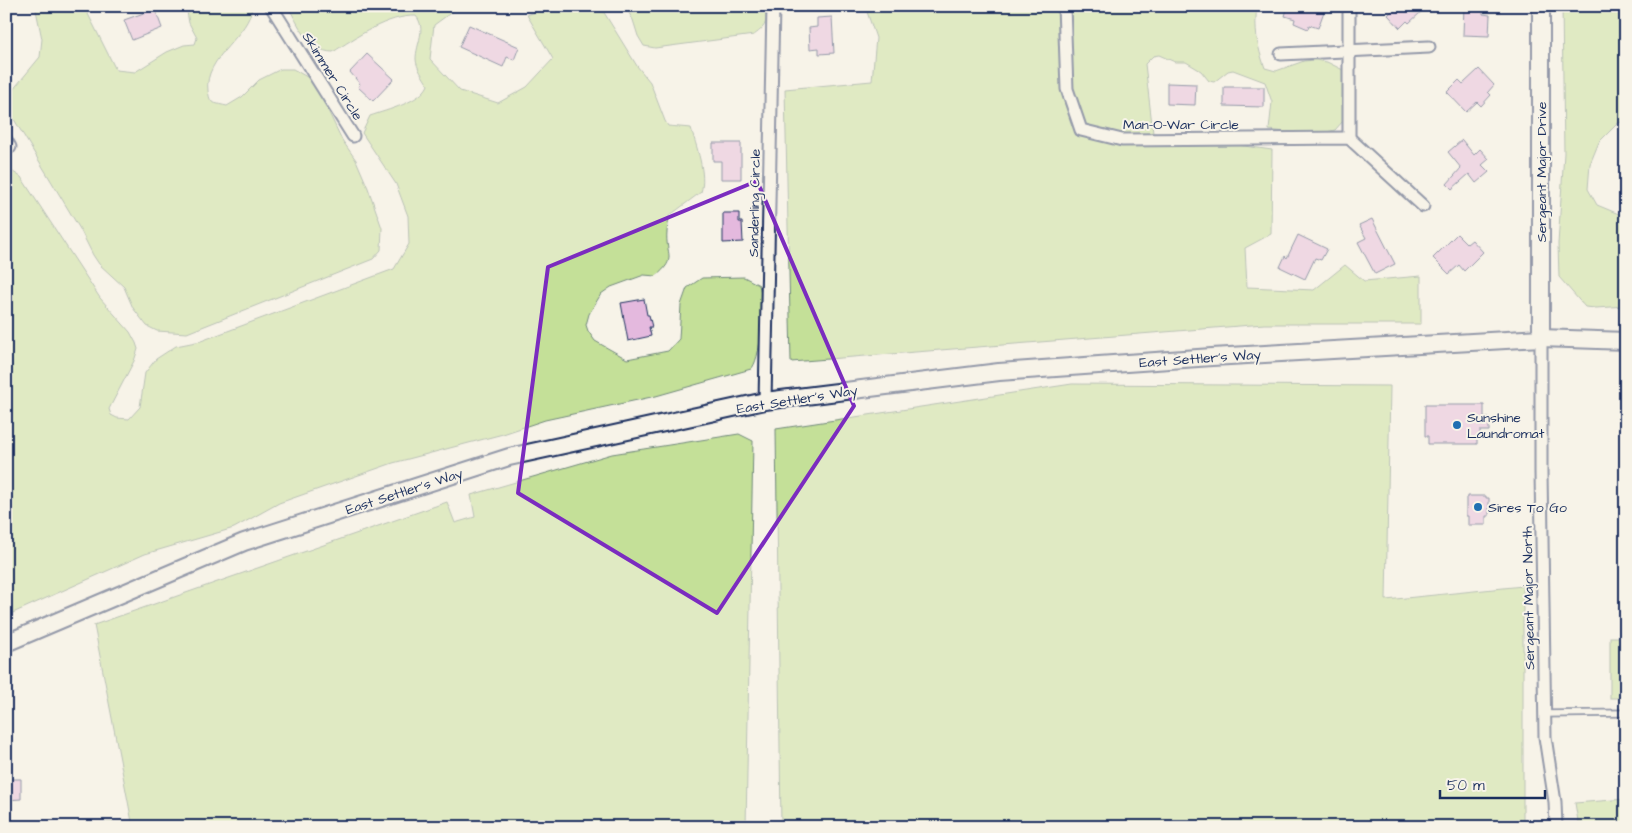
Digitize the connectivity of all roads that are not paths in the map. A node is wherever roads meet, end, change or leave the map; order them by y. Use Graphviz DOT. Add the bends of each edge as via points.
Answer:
graph roads {
  1 [pos="271,6"];
  2 [pos="773,6"];
  3 [pos="1064,6"];
  4 [pos="1349,6"];
  5 [pos="1541,6"];
  6 [pos="1429,47"];
  7 [pos="1348,52"];
  8 [pos="1281,54"];
  9 [pos="353,136"];
  10 [pos="1349,138"];
  11 [pos="1423,206"];
  12 [pos="1541,338"];
  13 [pos="1626,341"];
  14 [pos="765,401"];
  15 [pos="6,643"];
  16 [pos="1626,713"];
  17 [pos="1545,714"];
  18 [pos="1556,827"];
  1 -- 9 [label="street, Skimmer Circle"];
  2 -- 14 [label="street, Sanderling Circle"];
  3 -- 10 [label="street, Man-O-War Circle" via="1067,89 1080,130 1122,140"];
  4 -- 7 [label="street"];
  5 -- 12 [label="main road, Sergeant Major Drive"];
  6 -- 7 [label="street"];
  7 -- 8 [label="street"];
  7 -- 10 [label="street"];
  10 -- 11 [label="street"];
  12 -- 13 [label="main road, East Settler's Way"];
  12 -- 14 [label="main road, East Settler's Way" via="999,372"];
  12 -- 17 [label="street, Sergeant Major North"];
  14 -- 15 [label="main road, East Settler's Way" via="500,460 244,542"];
  16 -- 17 [label="lane"];
  17 -- 18 [label="street, Sergeant Major North"];
}
